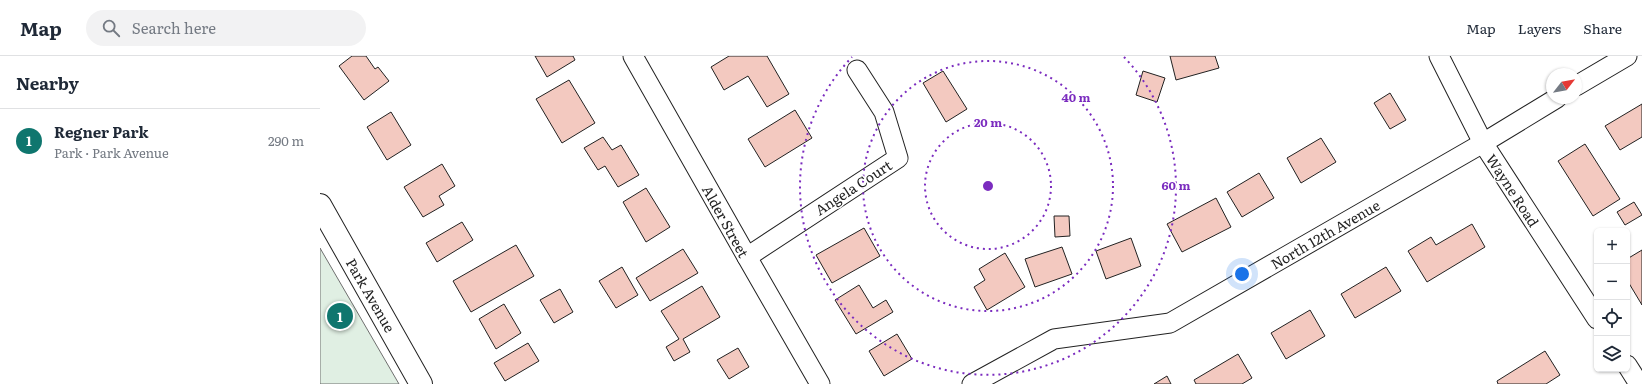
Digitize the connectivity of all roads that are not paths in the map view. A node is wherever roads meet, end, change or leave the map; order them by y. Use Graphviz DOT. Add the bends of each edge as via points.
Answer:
graph roads {
  1 [pos="633,56"];
  2 [pos="1439,56"];
  3 [pos="1627,56"];
  4 [pos="858,70"];
  5 [pos="1582,82"];
  6 [pos="1547,104"];
  7 [pos="1483,143"];
  8 [pos="320,206"];
  9 [pos="747,257"];
  10 [pos="1594,314"];
  11 [pos="1630,369"];
  12 [pos="422,384"];
  13 [pos="820,384"];
  14 [pos="972,384"];
  15 [pos="1641,384"];
  1 -- 9 [label="street, Alder Street"];
  2 -- 7 [label="street, Wayne Road"];
  3 -- 5 [label="street"];
  4 -- 9 [label="street, Angela Court" via="884,112 898,158"];
  6 -- 7 [label="street, North 12th Avenue"];
  7 -- 10 [label="street, Wayne Road"];
  7 -- 14 [label="street, North 12th Avenue" via="1170,323 1054,339"];
  8 -- 12 [label="street, Park Avenue"];
  9 -- 13 [label="street, Alder Street"];
  11 -- 15 [label="street"];
}
